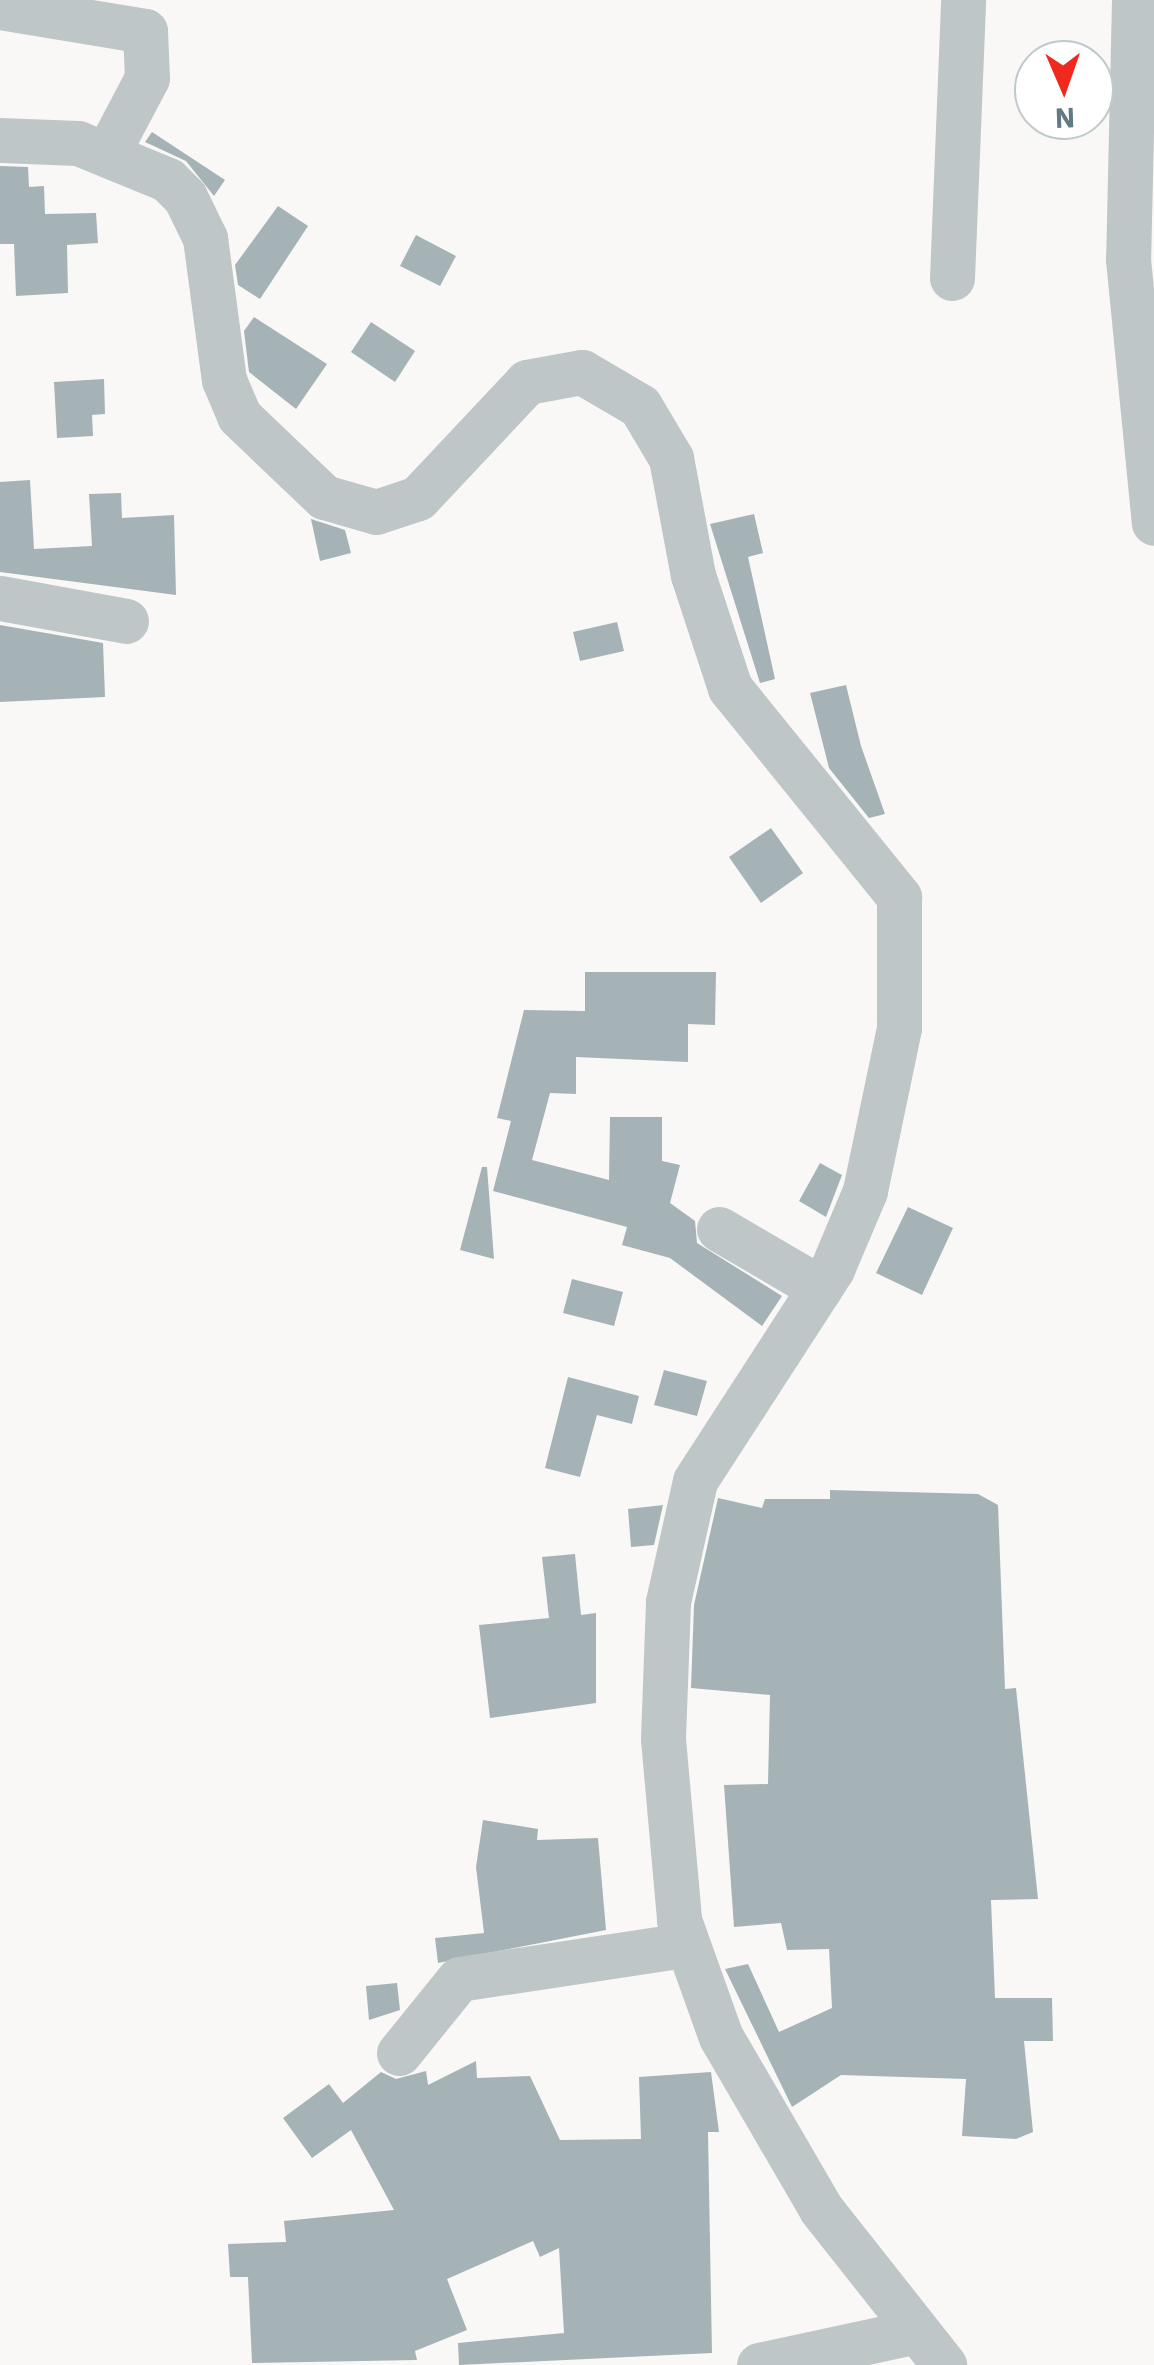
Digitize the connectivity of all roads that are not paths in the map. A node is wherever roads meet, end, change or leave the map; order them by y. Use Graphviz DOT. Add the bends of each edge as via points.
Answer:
graph roads {
  1 [pos="963,0"];
  2 [pos="1134,0"];
  3 [pos="0,7"];
  4 [pos="141,16"];
  5 [pos="1143,49"];
  6 [pos="0,140"];
  7 [pos="107,154"];
  8 [pos="952,278"];
  9 [pos="1146,417"];
  10 [pos="1154,524"];
  11 [pos="0,598"];
  12 [pos="126,621"];
  13 [pos="719,1229"];
  14 [pos="820,1288"];
  15 [pos="684,1946"];
  16 [pos="398,2053"];
  17 [pos="913,2332"];
  18 [pos="759,2365"];
  19 [pos="944,2365"];
  1 -- 8 [label="street"];
  2 -- 5 [label="street"];
  3 -- 4 [label="street"];
  4 -- 7 [label="street" via="147,78"];
  5 -- 9 [label="street" via="1128,259"];
  6 -- 7 [label="street"];
  7 -- 14 [label="street" via="185,198 204,238 224,380 239,416 324,497 376,512 404,506 478,442 508,394 555,376 611,382 662,429 722,673 889,874 906,926 888,1099 865,1191"];
  9 -- 10 [label="street"];
  11 -- 12 [label="street"];
  13 -- 14 [label="street"];
  14 -- 15 [label="street" via="722,1434 680,1535 662,1653 663,1739"];
  15 -- 16 [label="street" via="459,1980"];
  15 -- 17 [label="street" via="722,2037 820,2209"];
  17 -- 18 [label="street"];
  17 -- 19 [label="street"];
}
